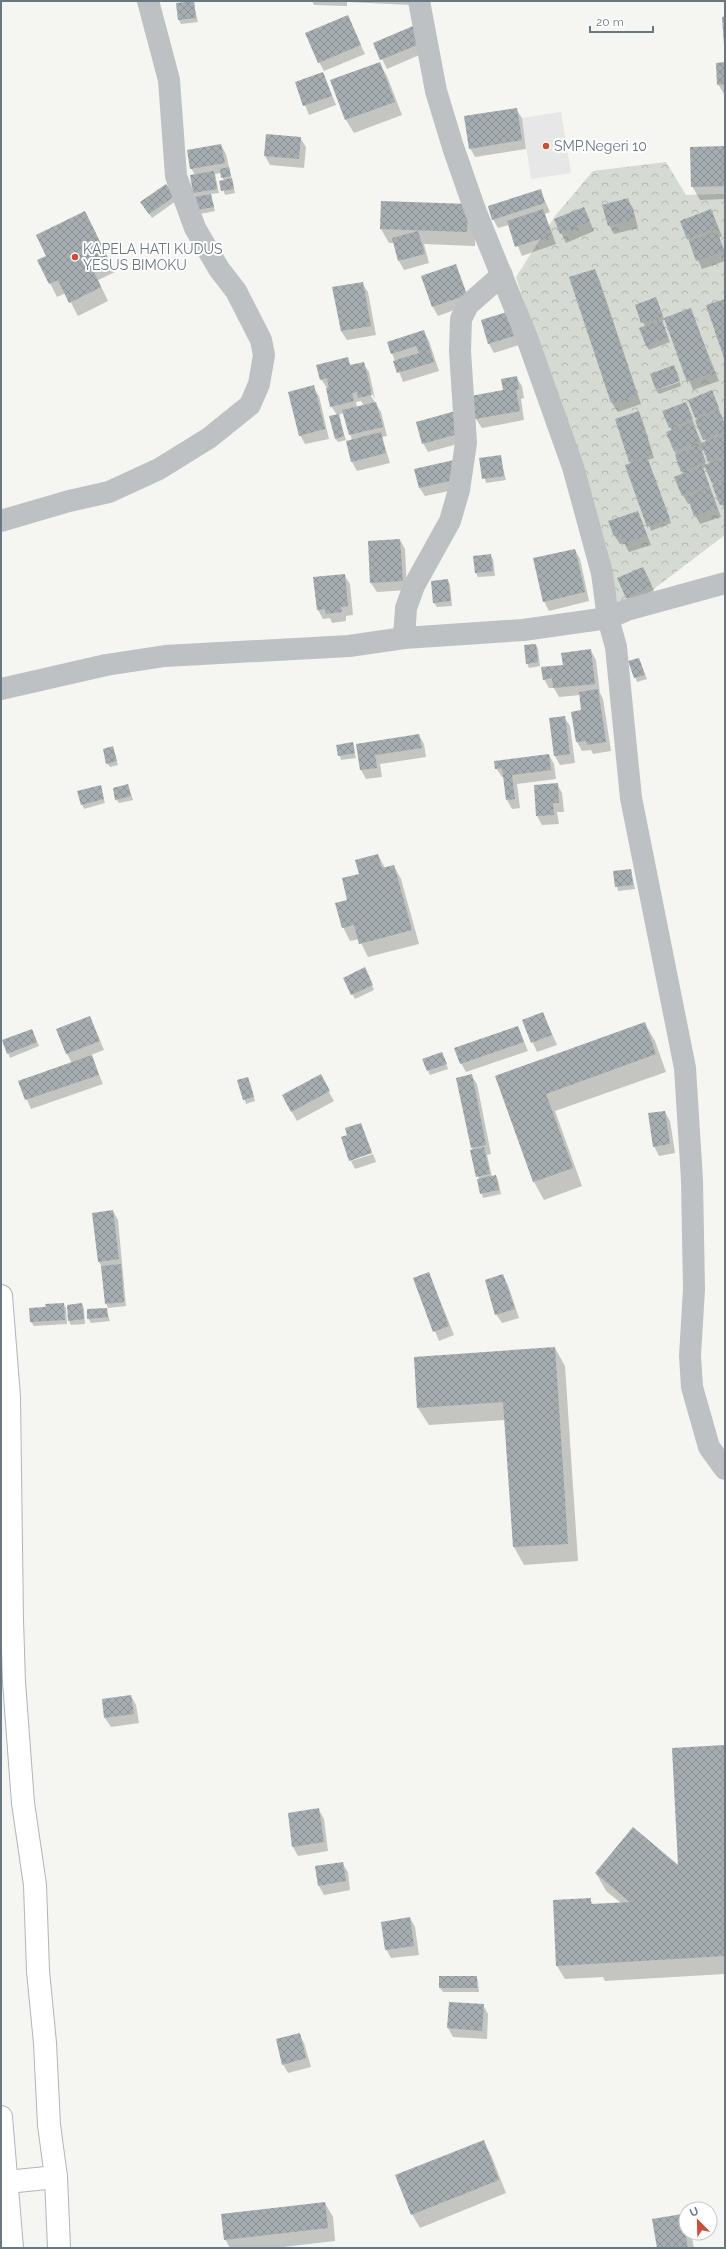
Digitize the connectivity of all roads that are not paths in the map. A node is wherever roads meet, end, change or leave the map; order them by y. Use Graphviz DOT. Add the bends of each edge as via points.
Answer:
graph roads {
  1 [pos="148,1"];
  2 [pos="419,1"];
  3 [pos="502,275"];
  4 [pos="1,521"];
  5 [pos="725,583"];
  6 [pos="608,618"];
  7 [pos="404,638"];
  8 [pos="1,689"];
  9 [pos="1,1296"];
  10 [pos="3,1324"];
  11 [pos="725,1469"];
  12 [pos="1,2117"];
  13 [pos="56,2178"];
  14 [pos="7,2182"];
  15 [pos="12,2248"];
  16 [pos="59,2248"];
  1 -- 4 [label="street" via="169,80 176,176 195,228 219,269 236,291 260,340 264,355 259,384 250,405 209,438 159,469 109,492"];
  2 -- 3 [label="street" via="442,112 475,210"];
  3 -- 6 [label="street" via="573,467 602,573"];
  3 -- 7 [label="street" via="468,305 461,319 460,351 466,443 459,490 450,521 414,586 406,608"];
  5 -- 6 [label="street" via="627,610"];
  6 -- 7 [label="street" via="523,630"];
  6 -- 11 [label="street" via="616,647 631,798 685,1068 692,1180 692,1387 709,1447"];
  7 -- 8 [label="street" via="349,646 165,656 106,665"];
  9 -- 10 [label="highway"];
  10 -- 13 [label="highway" via="9,1397 14,1682 23,1803 35,1885 49,2126"];
  12 -- 14 [label="highway"];
  13 -- 14 [label="highway"];
  13 -- 16 [label="highway"];
  14 -- 15 [label="highway"];
}
